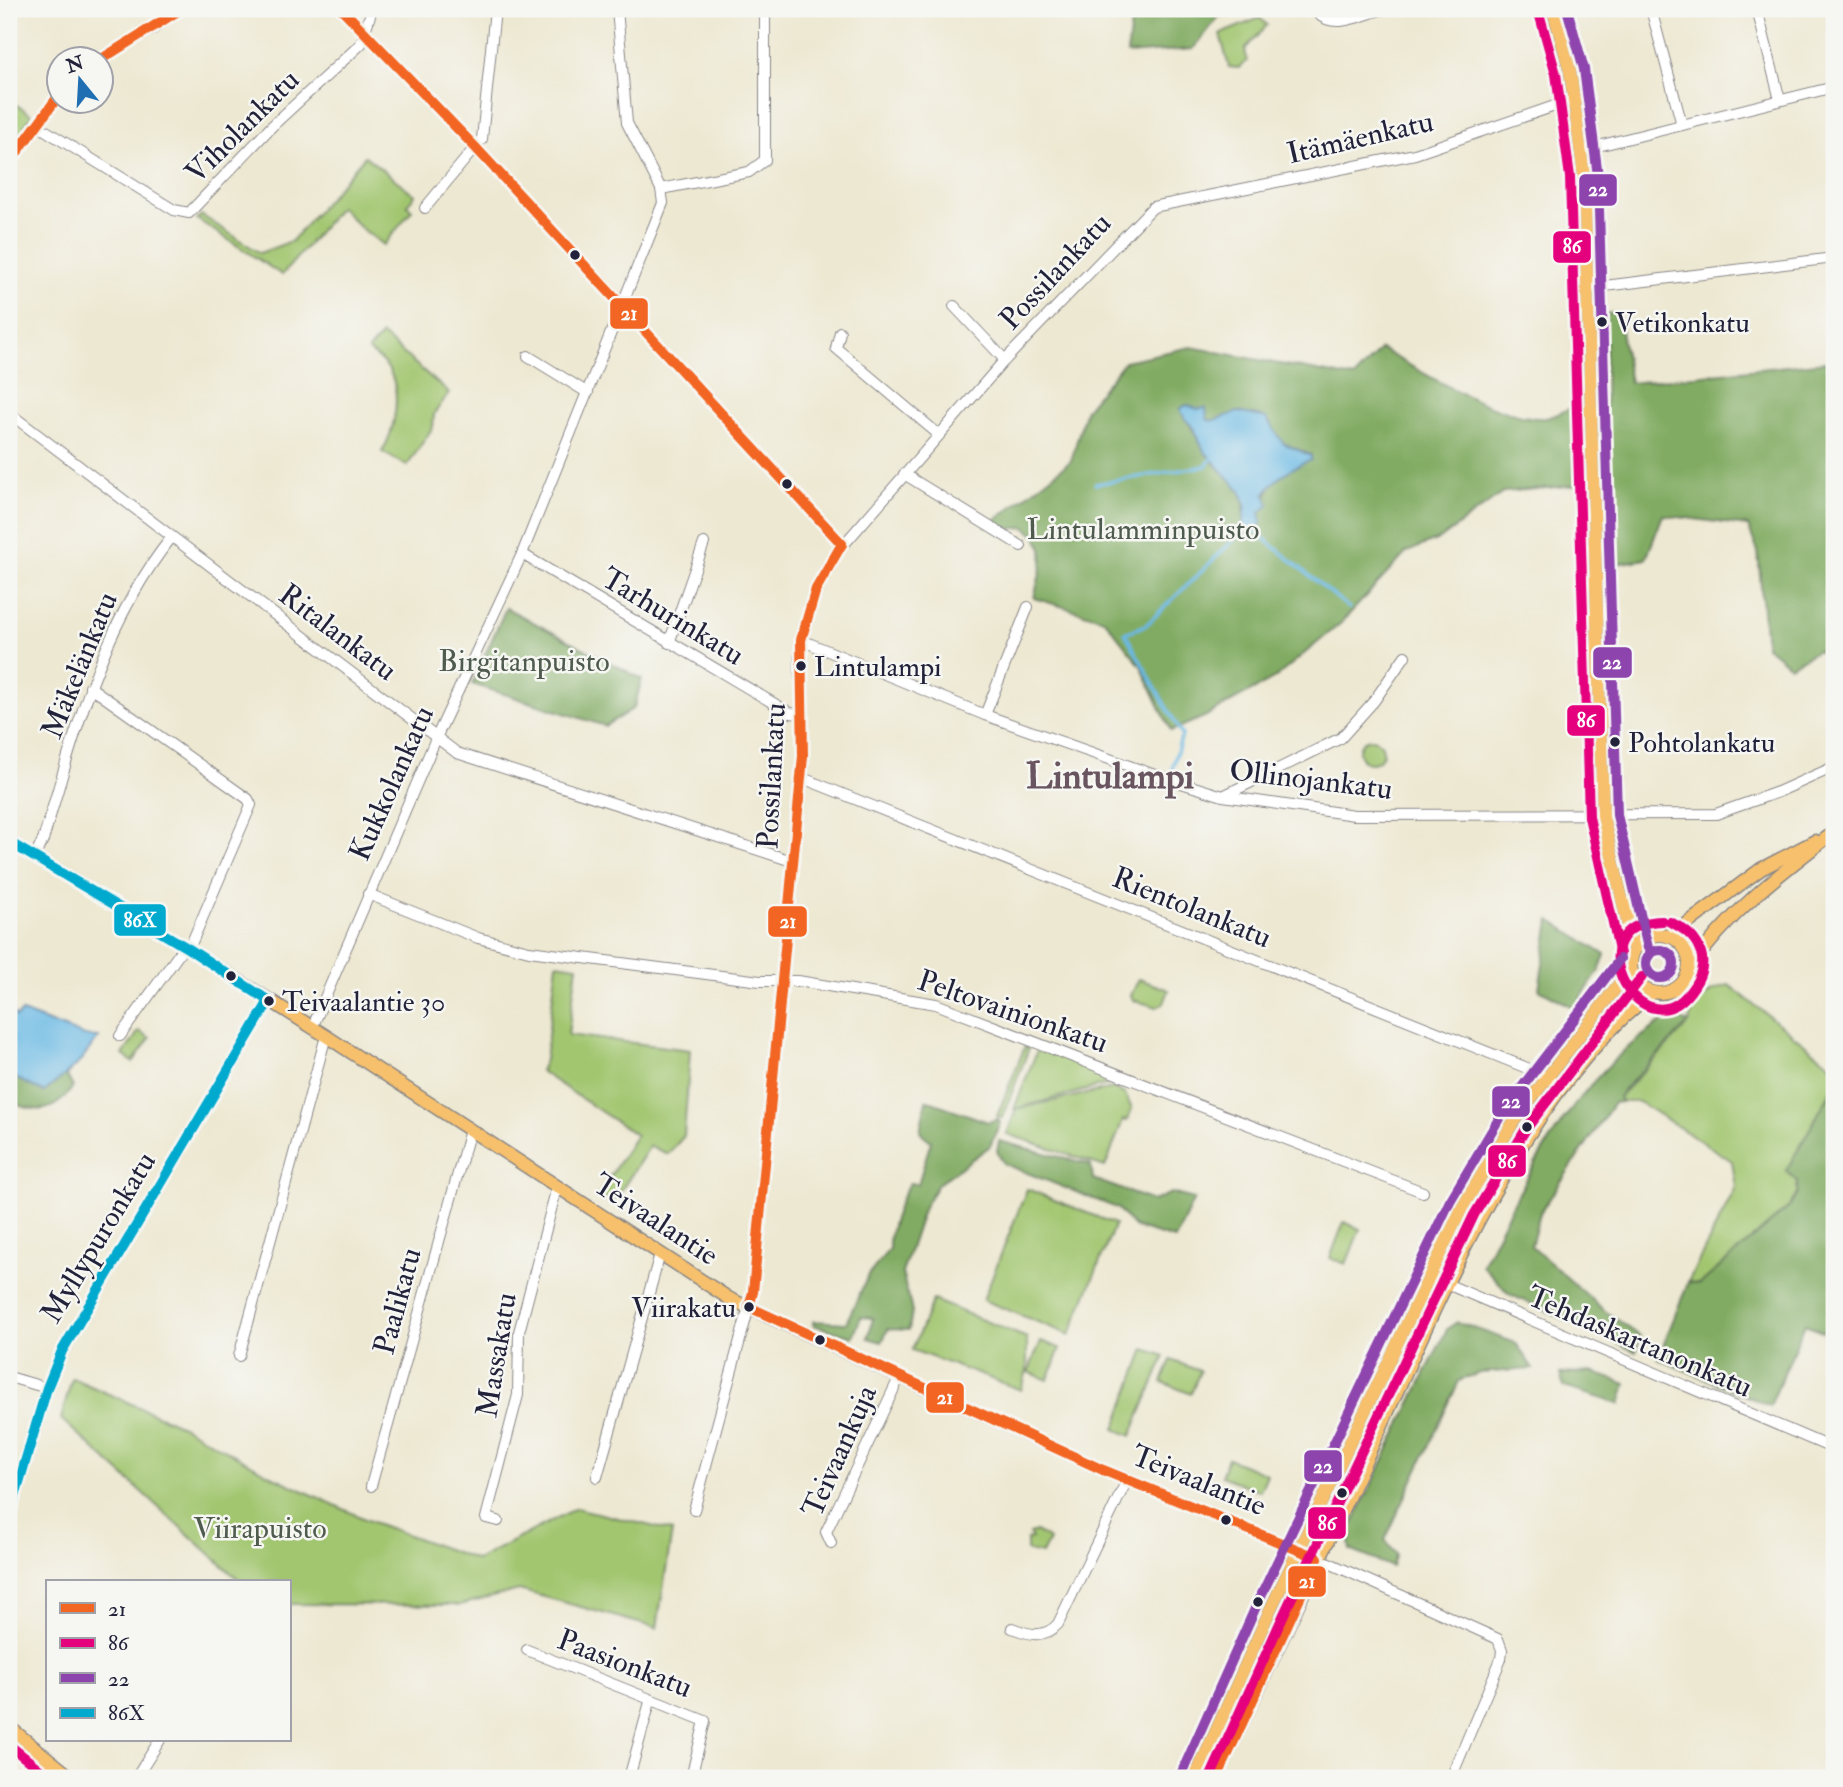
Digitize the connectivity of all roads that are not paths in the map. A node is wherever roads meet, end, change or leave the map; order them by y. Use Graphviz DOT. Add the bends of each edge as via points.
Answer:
graph roads {
  1 [pos="181,9"];
  2 [pos="342,9"];
  3 [pos="372,9"];
  4 [pos="495,9"];
  5 [pos="617,9"];
  6 [pos="765,9"];
  7 [pos="1384,9"];
  8 [pos="1553,9"];
  9 [pos="1651,9"];
  10 [pos="1757,9"];
  11 [pos="1318,14"];
  12 [pos="367,34"];
  13 [pos="116,51"];
  14 [pos="1834,87"];
  15 [pos="1575,99"];
  16 [pos="1780,100"];
  17 [pos="46,110"];
  18 [pos="35,124"];
  19 [pos="1682,125"];
  20 [pos="476,148"];
  21 [pos="1582,150"];
  22 [pos="9,163"];
  23 [pos="661,189"];
  24 [pos="1153,207"];
  25 [pos="425,208"];
  26 [pos="1834,258"];
  27 [pos="1588,288"];
  28 [pos="954,306"];
  29 [pos="622,307"];
  30 [pos="840,332"];
  31 [pos="528,356"];
  32 [pos="1005,360"];
  33 [pos="589,393"];
  34 [pos="9,413"];
  35 [pos="938,434"];
  36 [pos="904,474"];
  37 [pos="171,538"];
  38 [pos="704,543"];
  39 [pos="842,544"];
  40 [pos="1021,546"];
  41 [pos="522,554"];
  42 [pos="1028,607"];
  43 [pos="801,640"];
  44 [pos="669,643"];
  45 [pos="1405,656"];
  46 [pos="90,687"];
  47 [pos="802,714"];
  48 [pos="985,715"];
  49 [pos="438,736"];
  50 [pos="1834,767"];
  51 [pos="800,777"];
  52 [pos="1223,796"];
  53 [pos="1603,817"];
  54 [pos="1834,833"];
  55 [pos="9,842"];
  56 [pos="34,857"];
  57 [pos="792,861"];
  58 [pos="368,894"];
  59 [pos="1622,897"];
  60 [pos="1664,936"];
  61 [pos="187,948"];
  62 [pos="1634,951"];
  63 [pos="1631,968"];
  64 [pos="1688,971"];
  65 [pos="779,981"];
  66 [pos="1653,992"];
  67 [pos="269,1001"];
  68 [pos="312,1028"];
  69 [pos="120,1036"];
  70 [pos="326,1036"];
  71 [pos="1546,1079"];
  72 [pos="1563,1087"];
  73 [pos="470,1130"];
  74 [pos="557,1187"];
  75 [pos="1423,1192"];
  76 [pos="660,1254"];
  77 [pos="1428,1276"];
  78 [pos="1447,1286"];
  79 [pos="749,1307"];
  80 [pos="239,1356"];
  81 [pos="9,1377"];
  82 [pos="899,1378"];
  83 [pos="47,1388"];
  84 [pos="1834,1449"];
  85 [pos="597,1477"];
  86 [pos="1127,1480"];
  87 [pos="371,1486"];
  88 [pos="694,1510"];
  89 [pos="9,1516"];
  90 [pos="498,1521"];
  91 [pos="831,1542"];
  92 [pos="1299,1550"];
  93 [pos="1318,1558"];
  94 [pos="1012,1628"];
  95 [pos="527,1650"];
  96 [pos="650,1702"];
  97 [pos="9,1727"];
  98 [pos="159,1742"];
  99 [pos="72,1778"];
  100 [pos="136,1778"];
  101 [pos="629,1778"];
  102 [pos="691,1778"];
  103 [pos="1195,1778"];
  104 [pos="1217,1778"];
  105 [pos="1451,1778"];
  1 -- 13 [label="street"];
  2 -- 12 [label="street"];
  3 -- 12 [label="street"];
  4 -- 20 [label="street" via="483,134"];
  5 -- 23 [label="street" via="627,123"];
  6 -- 23 [label="street" via="765,160 749,172"];
  7 -- 11 [label="street" via="1336,22"];
  8 -- 15 [label="main road"];
  9 -- 19 [label="street"];
  10 -- 16 [label="street"];
  12 -- 18 [label="street, Viholankatu" via="189,213 174,210"];
  12 -- 20 [label="street"];
  14 -- 16 [label="street"];
  15 -- 21 [label="main road"];
  15 -- 24 [label="street, Itämäenkatu" via="1415,154"];
  16 -- 19 [label="street"];
  17 -- 18 [label="street"];
  18 -- 22 [label="street"];
  19 -- 21 [label="street"];
  20 -- 25 [label="street"];
  20 -- 29 [label="street"];
  21 -- 27 [label="main road"];
  23 -- 29 [label="street, Kukkolankatu" via="663,203"];
  24 -- 32 [label="street, Possilankatu"];
  26 -- 27 [label="street"];
  27 -- 53 [label="main road"];
  28 -- 32 [label="street"];
  29 -- 33 [label="street, Kukkolankatu"];
  29 -- 39 [label="street"];
  30 -- 35 [label="street" via="836,348"];
  31 -- 33 [label="street"];
  32 -- 35 [label="street, Possilankatu"];
  33 -- 41 [label="street, Kukkolankatu"];
  34 -- 37 [label="street, Ritalankatu"];
  35 -- 36 [label="street, Possilankatu"];
  36 -- 39 [label="street, Possilankatu"];
  36 -- 40 [label="street"];
  37 -- 46 [label="street, Mäkelänkatu" via="122,611"];
  37 -- 49 [label="street, Ritalankatu"];
  38 -- 44 [label="street"];
  39 -- 43 [label="street, Possilankatu" via="816,589"];
  41 -- 44 [label="street, Tarhurinkatu"];
  41 -- 49 [label="street, Kukkolankatu"];
  42 -- 48 [label="street"];
  43 -- 47 [label="street, Possilankatu"];
  43 -- 48 [label="street, Ollinojankatu"];
  44 -- 47 [label="street, Tarhurinkatu" via="790,713"];
  45 -- 52 [label="street" via="1341,738"];
  46 -- 56 [label="street, Mäkelänkatu"];
  46 -- 61 [label="street" via="251,805"];
  47 -- 51 [label="street, Possilankatu"];
  48 -- 52 [label="street, Ollinojankatu"];
  49 -- 57 [label="street, Ritalankatu" via="457,753"];
  49 -- 58 [label="street, Kukkolankatu"];
  50 -- 53 [label="street, Ollinojankatu" via="1716,814"];
  51 -- 57 [label="street, Possilankatu"];
  51 -- 71 [label="street, Rientolankatu"];
  52 -- 53 [label="street, Ollinojankatu" via="1354,815"];
  53 -- 59 [label="main road"];
  54 -- 60 [label="main road" via="1791,850"];
  54 -- 64 [label="main road" via="1723,924"];
  55 -- 56 [label="main road, Teivaalantie"];
  56 -- 61 [label="main road, Teivaalantie"];
  57 -- 65 [label="street, Possilankatu"];
  58 -- 65 [label="street, Peltovainionkatu" via="478,937 528,951"];
  58 -- 68 [label="street, Kukkolankatu"];
  59 -- 60 [label="main road" via="1634,915"];
  59 -- 62 [label="main road"];
  60 -- 62 [label="main road" via="1644,940"];
  60 -- 64 [label="main road" via="1680,943"];
  61 -- 67 [label="main road, Teivaalantie"];
  61 -- 69 [label="street"];
  62 -- 63 [label="main road"];
  63 -- 66 [label="main road" via="1638,983"];
  63 -- 71 [label="main road"];
  64 -- 66 [label="main road" via="1676,987"];
  65 -- 75 [label="street, Peltovainionkatu" via="936,1004"];
  65 -- 79 [label="street, Possilankatu"];
  66 -- 72 [label="main road" via="1612,1029"];
  67 -- 68 [label="main road, Teivaalantie"];
  67 -- 83 [label="main road, Myllypuronkatu" via="71,1334"];
  68 -- 70 [label="main road, Teivaalantie"];
  70 -- 73 [label="main road, Teivaalantie"];
  70 -- 80 [label="street"];
  71 -- 72 [label="street, Rientolankatu"];
  71 -- 77 [label="main road" via="1492,1155"];
  72 -- 78 [label="main road" via="1504,1178"];
  73 -- 74 [label="main road, Teivaalantie"];
  73 -- 87 [label="street, Paalikatu"];
  74 -- 76 [label="main road, Teivaalantie"];
  74 -- 90 [label="street, Massakatu" via="519,1332 518,1395 486,1518"];
  76 -- 79 [label="main road, Teivaalantie"];
  76 -- 85 [label="street"];
  77 -- 78 [label="street, Tehdaskartanonkatu"];
  77 -- 92 [label="main road"];
  78 -- 84 [label="street, Tehdaskartanonkatu"];
  78 -- 93 [label="main road"];
  79 -- 82 [label="main road, Teivaalantie"];
  79 -- 88 [label="street, Possilankatu"];
  81 -- 83 [label="street"];
  82 -- 86 [label="main road, Teivaalantie"];
  82 -- 91 [label="street, Teivaankuja" via="826,1532"];
  83 -- 89 [label="main road, Myllypuronkatu"];
  86 -- 92 [label="main road, Teivaalantie"];
  86 -- 94 [label="street" via="1058,1624 1037,1635"];
  92 -- 93 [label="main road, Teivaalantie"];
  92 -- 103 [label="main road"];
  93 -- 104 [label="main road"];
  93 -- 105 [label="street" via="1498,1639 1501,1659"];
  95 -- 96 [label="street, Paasionkatu"];
  96 -- 101 [label="street"];
  96 -- 102 [label="street, Paasionkatu" via="705,1721"];
  97 -- 99 [label="main road"];
  98 -- 100 [label="street"];
}
